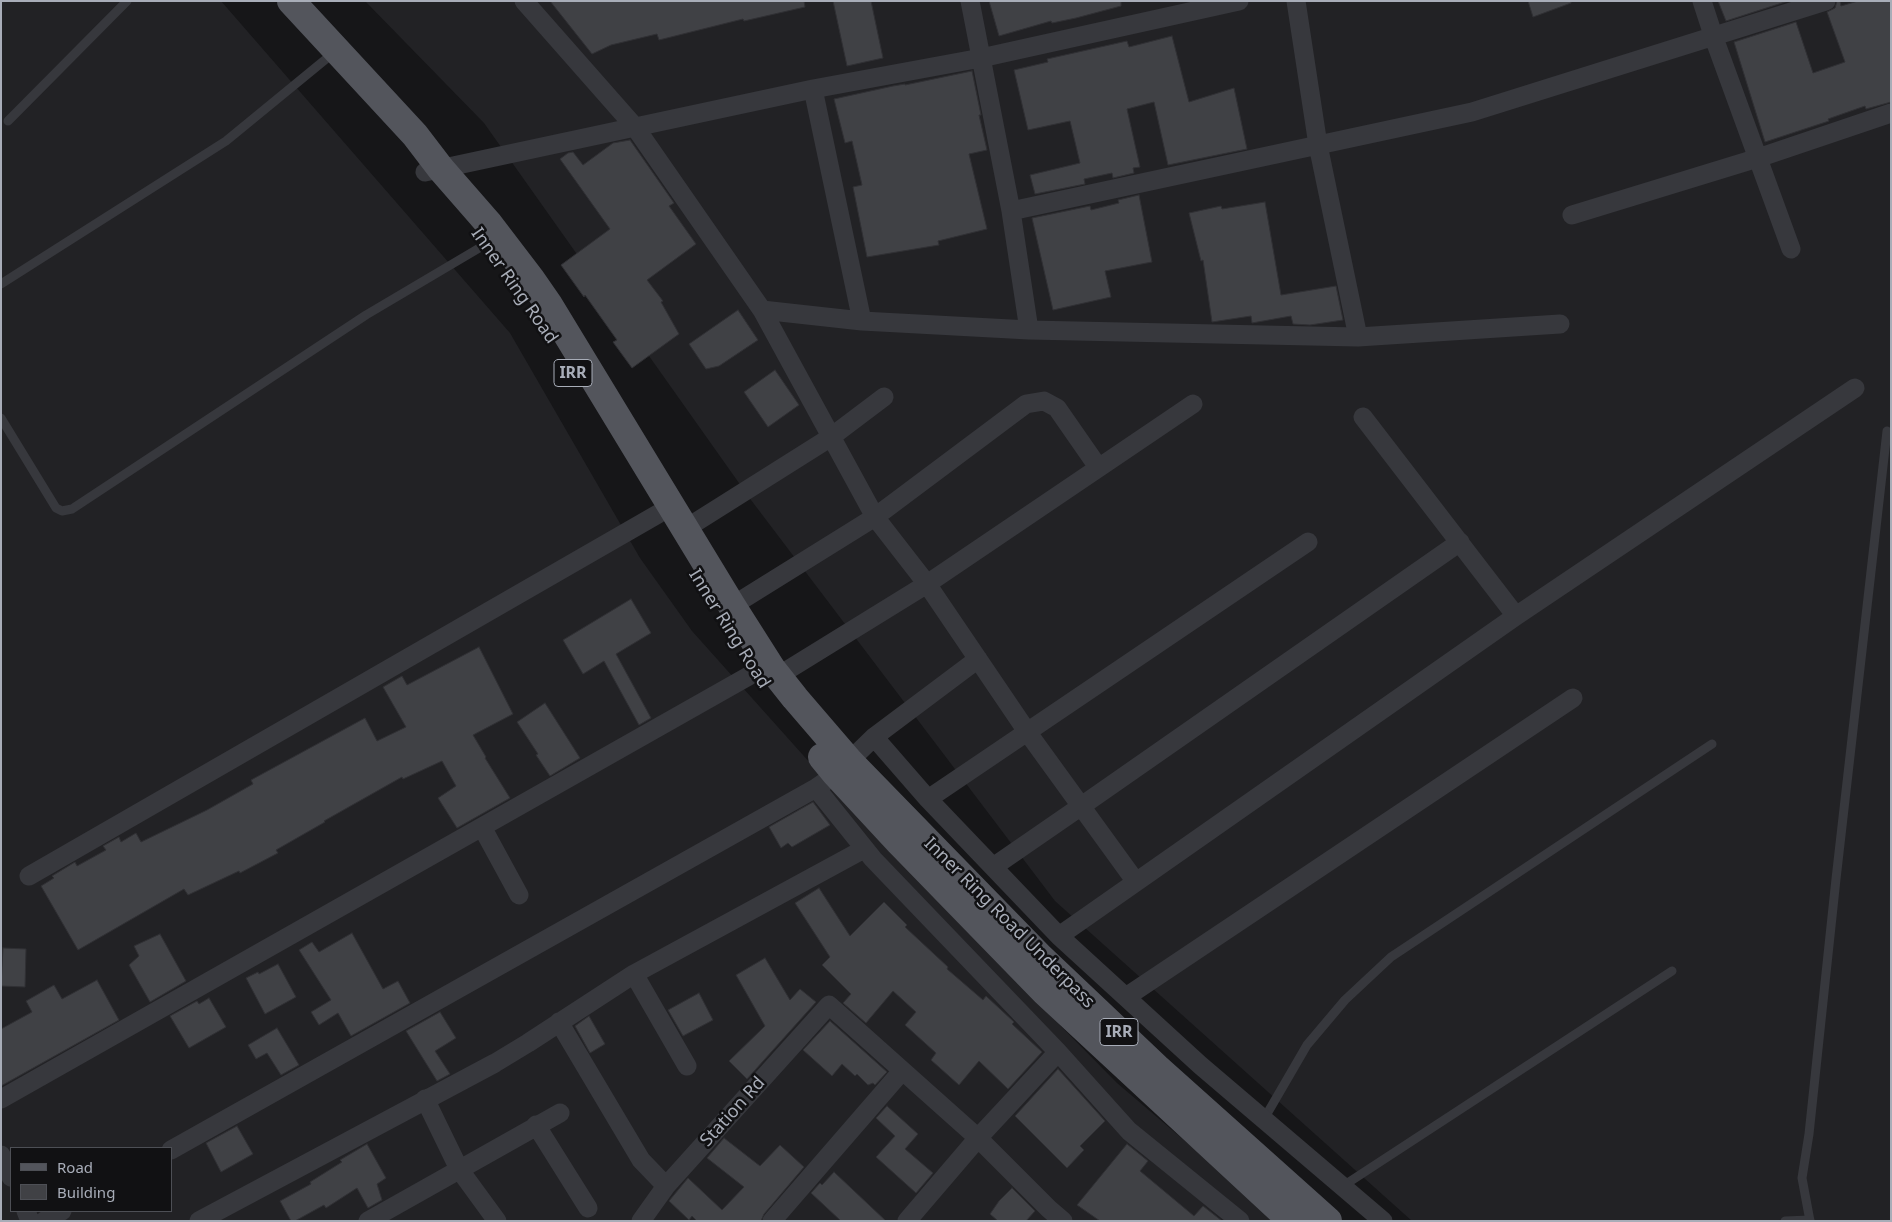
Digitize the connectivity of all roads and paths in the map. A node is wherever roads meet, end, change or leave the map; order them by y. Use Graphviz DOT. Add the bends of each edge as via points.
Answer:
graph roads {
  1 [pos="127,1"];
  2 [pos="270,1"];
  3 [pos="291,1"];
  4 [pos="524,1"];
  5 [pos="970,1"];
  6 [pos="1239,1"];
  7 [pos="1296,1"];
  8 [pos="1702,1"];
  9 [pos="1826,1"];
  10 [pos="1714,38"];
  11 [pos="981,58"];
  12 [pos="326,59"];
  13 [pos="813,89"];
  14 [pos="1891,113"];
  15 [pos="8,121"];
  16 [pos="634,127"];
  17 [pos="1318,145"];
  18 [pos="1758,158"];
  19 [pos="433,171"];
  20 [pos="1011,210"];
  21 [pos="1572,215"];
  22 [pos="486,244"];
  23 [pos="1791,249"];
  24 [pos="1,284"];
  25 [pos="762,310"];
  26 [pos="862,321"];
  27 [pos="1560,324"];
  28 [pos="1029,330"];
  29 [pos="1358,337"];
  30 [pos="1855,388"];
  31 [pos="884,397"];
  32 [pos="1193,404"];
  33 [pos="1364,417"];
  34 [pos="1,418"];
  35 [pos="1887,431"];
  36 [pos="831,437"];
  37 [pos="1098,467"];
  38 [pos="658,514"];
  39 [pos="875,517"];
  40 [pos="685,529"];
  41 [pos="1308,542"];
  42 [pos="1460,542"];
  43 [pos="927,584"];
  44 [pos="732,606"];
  45 [pos="1516,616"];
  46 [pos="978,659"];
  47 [pos="766,675"];
  48 [pos="1573,698"];
  49 [pos="1028,733"];
  50 [pos="874,738"];
  51 [pos="1712,744"];
  52 [pos="834,775"];
  53 [pos="928,799"];
  54 [pos="1080,808"];
  55 [pos="482,827"];
  56 [pos="864,849"];
  57 [pos="993,867"];
  58 [pos="29,876"];
  59 [pos="1136,882"];
  60 [pos="519,895"];
  61 [pos="1059,936"];
  62 [pos="1672,971"];
  63 [pos="634,974"];
  64 [pos="1126,997"];
  65 [pos="559,1022"];
  66 [pos="1058,1052"];
  67 [pos="687,1066"];
  68 [pos="902,1071"];
  69 [pos="1,1099"];
  70 [pos="425,1099"];
  71 [pos="560,1113"];
  72 [pos="1264,1119"];
  73 [pos="536,1125"];
  74 [pos="978,1138"];
  75 [pos="172,1149"];
  76 [pos="1,1155"];
  77 [pos="459,1169"];
  78 [pos="10,1174"];
  79 [pos="666,1186"];
  80 [pos="1343,1186"];
  81 [pos="588,1208"];
  82 [pos="60,1212"];
  83 [pos="397,1213"];
  84 [pos="1050,1217"];
  85 [pos="1810,1220"];
  86 [pos="44,1221"];
  87 [pos="199,1221"];
  88 [pos="368,1221"];
  89 [pos="497,1221"];
  90 [pos="641,1221"];
  91 [pos="772,1221"];
  92 [pos="907,1221"];
  93 [pos="1240,1221"];
  94 [pos="1292,1221"];
  95 [pos="1328,1221"];
  96 [pos="1383,1221"];
  97 [pos="1785,1221"];
  1 -- 15 [label="lane"];
  2 -- 12 [label="main road, Inner Ring Road / IRR"];
  3 -- 19 [label="main road, Inner Ring Road / IRR" via="415,135"];
  4 -- 16 [label="street"];
  5 -- 11 [label="street"];
  6 -- 11 [label="street"];
  7 -- 17 [label="street"];
  8 -- 10 [label="street"];
  9 -- 10 [label="street"];
  10 -- 17 [label="street" via="1472,112"];
  10 -- 18 [label="street"];
  11 -- 13 [label="street"];
  11 -- 20 [label="street"];
  12 -- 19 [label="main road, Inner Ring Road / IRR"];
  12 -- 24 [label="lane" via="226,141"];
  13 -- 16 [label="street"];
  13 -- 26 [label="street"];
  14 -- 18 [label="street"];
  16 -- 19 [label="street"];
  16 -- 25 [label="street"];
  17 -- 20 [label="street"];
  17 -- 29 [label="street"];
  18 -- 21 [label="street"];
  18 -- 23 [label="street"];
  19 -- 22 [label="main road, Inner Ring Road / IRR"];
  19 -- 40 [label="main road, Inner Ring Road / IRR" via="489,224 540,292"];
  20 -- 28 [label="street"];
  22 -- 34 [label="lane" via="366,315 72,509 62,511 56,508"];
  22 -- 38 [label="main road, Inner Ring Road / IRR" via="543,324"];
  25 -- 26 [label="street"];
  25 -- 36 [label="street"];
  26 -- 28 [label="street"];
  27 -- 29 [label="street"];
  28 -- 29 [label="street"];
  30 -- 45 [label="street"];
  31 -- 36 [label="street"];
  32 -- 37 [label="street"];
  33 -- 42 [label="street"];
  35 -- 85 [label="lane" via="1802,1178"];
  36 -- 39 [label="street"];
  36 -- 40 [label="street"];
  37 -- 39 [label="street" via="1057,408 1044,401 1026,404"];
  37 -- 43 [label="street"];
  38 -- 47 [label="main road, Inner Ring Road / IRR"];
  38 -- 58 [label="street"];
  39 -- 43 [label="street"];
  39 -- 44 [label="street"];
  40 -- 44 [label="main road, Inner Ring Road / IRR"];
  41 -- 49 [label="street"];
  42 -- 45 [label="street"];
  42 -- 54 [label="street"];
  43 -- 46 [label="street"];
  43 -- 47 [label="street"];
  44 -- 47 [label="main road, Inner Ring Road / IRR"];
  45 -- 59 [label="street"];
  46 -- 49 [label="street"];
  46 -- 50 [label="street"];
  47 -- 52 [label="main road, Inner Ring Road / IRR"];
  47 -- 55 [label="street"];
  48 -- 64 [label="street"];
  49 -- 53 [label="street"];
  49 -- 54 [label="street"];
  50 -- 52 [label="street"];
  50 -- 53 [label="street"];
  51 -- 72 [label="lane" via="1391,957 1345,1000 1307,1045"];
  52 -- 56 [label="street"];
  52 -- 75 [label="street"];
  52 -- 94 [label="main road, Inner Ring Road Underpass / IRR" via="1045,992"];
  52 -- 95 [label="main road, Inner Ring Road Underpass / IRR" via="1041,958 1157,1068"];
  53 -- 57 [label="street"];
  54 -- 57 [label="street"];
  54 -- 59 [label="street"];
  55 -- 60 [label="street"];
  55 -- 69 [label="street"];
  56 -- 63 [label="street"];
  56 -- 66 [label="street"];
  57 -- 61 [label="street"];
  59 -- 61 [label="street"];
  61 -- 64 [label="street"];
  62 -- 80 [label="lane"];
  63 -- 65 [label="street"];
  63 -- 67 [label="street"];
  64 -- 72 [label="street"];
  65 -- 70 [label="street" via="495,1063"];
  65 -- 79 [label="street" via="641,1160"];
  66 -- 74 [label="street"];
  66 -- 93 [label="street" via="1129,1131"];
  68 -- 74 [label="street"];
  68 -- 79 [label="street, Station Rd" via="830,1005"];
  68 -- 91 [label="street"];
  70 -- 77 [label="street"];
  70 -- 87 [label="street"];
  71 -- 73 [label="street"];
  72 -- 80 [label="street"];
  73 -- 77 [label="street"];
  73 -- 81 [label="street"];
  74 -- 84 [label="street"];
  74 -- 92 [label="street"];
  76 -- 78 [label="street"];
  77 -- 83 [label="street"];
  77 -- 89 [label="street"];
  79 -- 90 [label="street, Station Rd"];
  80 -- 96 [label="street"];
  82 -- 86 [label="street"];
  83 -- 88 [label="street"];
  85 -- 97 [label="lane"];
}
